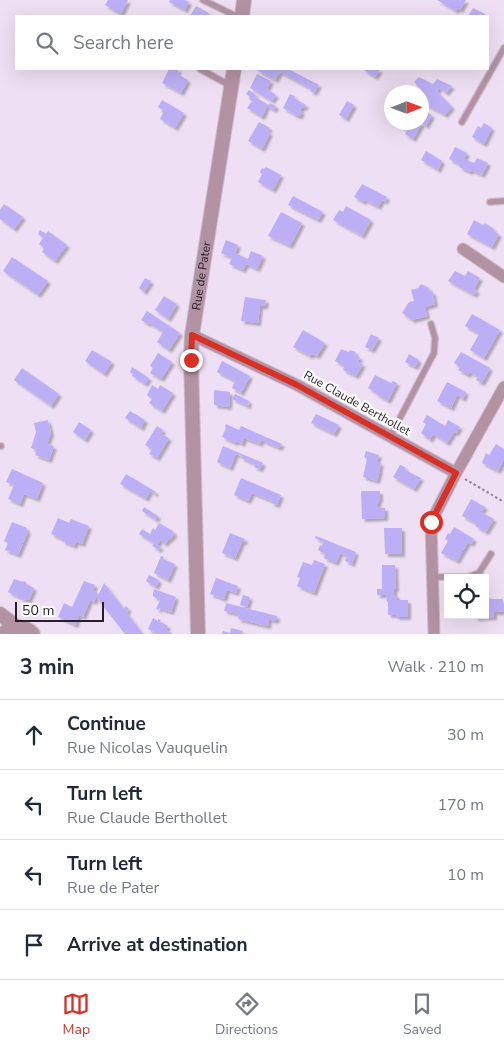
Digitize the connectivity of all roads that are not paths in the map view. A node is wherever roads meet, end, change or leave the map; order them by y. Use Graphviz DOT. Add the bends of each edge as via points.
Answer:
graph roads {
  1 [pos="203,0"];
  2 [pos="244,0"];
  3 [pos="234,15"];
  4 [pos="242,15"];
  5 [pos="504,48"];
  6 [pos="202,70"];
  7 [pos="234,70"];
  8 [pos="232,87"];
  9 [pos="462,122"];
  10 [pos="504,201"];
  11 [pos="490,202"];
  12 [pos="464,249"];
  13 [pos="504,277"];
  14 [pos="431,324"];
  15 [pos="192,335"];
  16 [pos="504,387"];
  17 [pos="390,437"];
  18 [pos="456,473"];
  19 [pos="491,554"];
  20 [pos="432,577"];
  21 [pos="0,614"];
  22 [pos="17,627"];
  23 [pos="3,634"];
  24 [pos="33,634"];
  25 [pos="198,634"];
  26 [pos="434,634"];
  1 -- 3 [label="lane"];
  2 -- 4 [label="street"];
  5 -- 9 [label="lane"];
  6 -- 8 [label="lane"];
  7 -- 8 [label="street, Rue de Pater"];
  8 -- 15 [label="street, Rue de Pater"];
  10 -- 11 [label="lane"];
  12 -- 13 [label="street"];
  14 -- 17 [label="lane" via="436,338 434,353"];
  15 -- 17 [label="street, Rue Claude Berthollet" via="297,385"];
  15 -- 25 [label="street, Rue de Pater"];
  16 -- 18 [label="street"];
  17 -- 18 [label="street, Rue Claude Berthollet"];
  18 -- 20 [label="street" via="431,522"];
  19 -- 20 [label="lane" via="479,573 468,577"];
  20 -- 26 [label="street"];
  21 -- 22 [label="street"];
  22 -- 23 [label="street"];
  22 -- 24 [label="street"];
}
